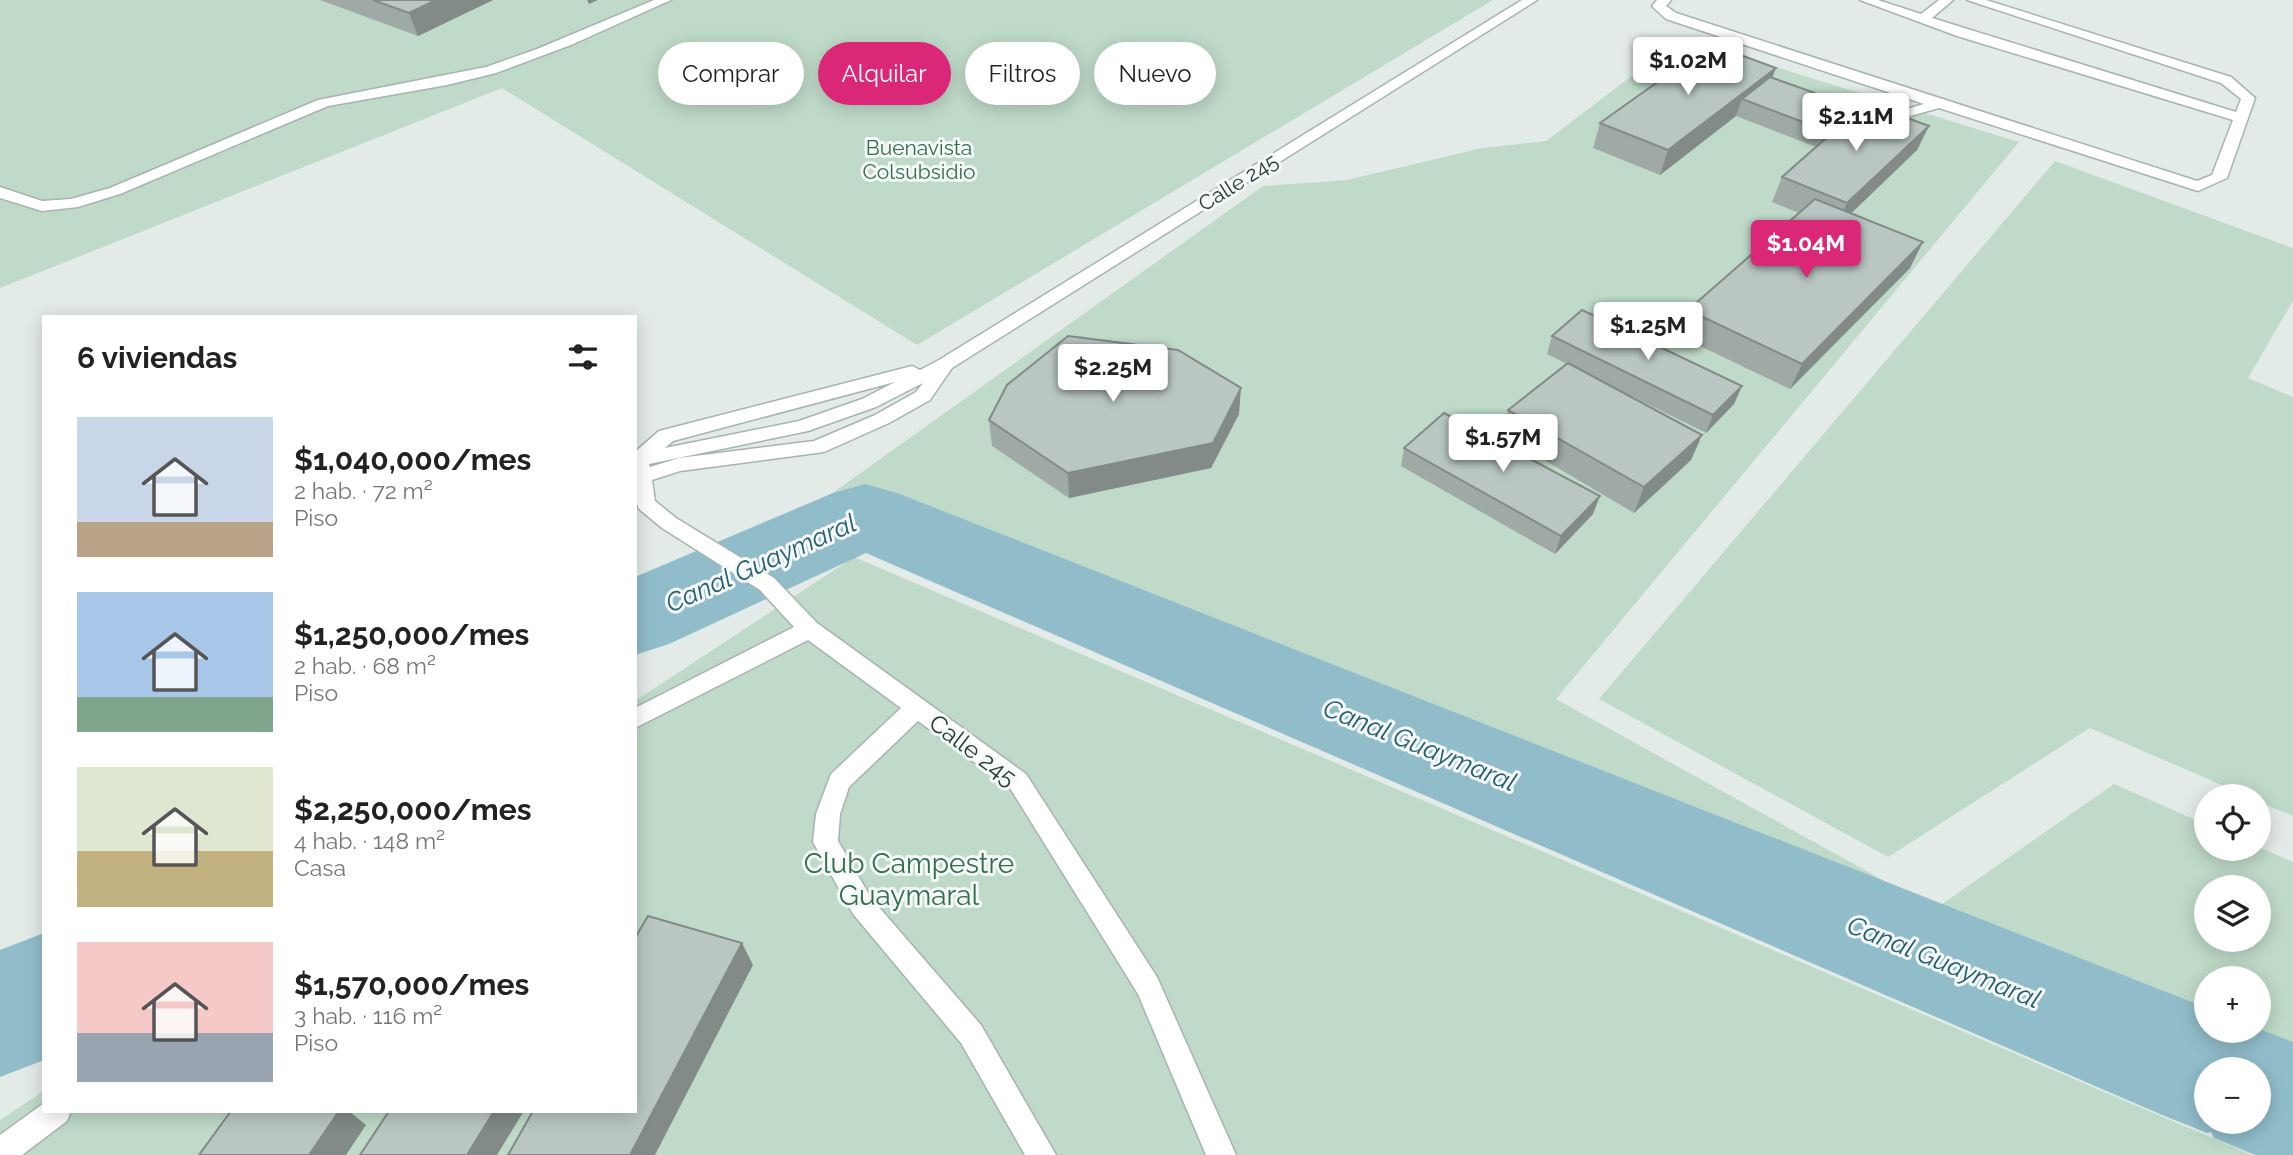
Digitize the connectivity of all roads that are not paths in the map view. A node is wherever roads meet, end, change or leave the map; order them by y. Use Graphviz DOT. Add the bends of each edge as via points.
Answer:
graph roads {
  1 [pos="665,0"];
  2 [pos="1531,0"];
  3 [pos="1665,0"];
  4 [pos="1866,0"];
  5 [pos="1947,0"];
  6 [pos="1973,0"];
  7 [pos="2000,4"];
  8 [pos="1922,20"];
  9 [pos="1962,33"];
  10 [pos="1740,38"];
  11 [pos="1748,57"];
  12 [pos="1939,104"];
  13 [pos="1851,108"];
  14 [pos="2240,118"];
  15 [pos="0,192"];
  16 [pos="945,364"];
  17 [pos="640,468"];
  18 [pos="809,629"];
  19 [pos="917,708"];
  20 [pos="637,718"];
  21 [pos="54,1113"];
  22 [pos="0,1153"];
  23 [pos="1041,1155"];
  24 [pos="1220,1155"];
  1 -- 15 [label="lane" via="489,71 323,103 115,191 72,204 42,206"];
  2 -- 16 [label="lane, Calle 245"];
  3 -- 10 [label="lane" via="1658,6 1671,16"];
  4 -- 8 [label="lane"];
  5 -- 8 [label="lane"];
  6 -- 7 [label="lane"];
  7 -- 9 [label="lane"];
  7 -- 14 [label="lane" via="2227,80 2248,98"];
  8 -- 9 [label="lane"];
  9 -- 14 [label="lane"];
  10 -- 11 [label="lane"];
  10 -- 12 [label="lane"];
  12 -- 13 [label="lane" via="1903,114"];
  12 -- 14 [label="lane" via="2198,186 2219,178"];
  16 -- 17 [label="lane, Calle 245" via="666,436"];
  16 -- 17 [label="lane, Calle 245" via="923,397 817,447"];
  17 -- 18 [label="lane, Calle 245" via="646,504 705,548 767,584"];
  18 -- 19 [label="lane, Calle 245"];
  18 -- 20 [label="lane"];
  19 -- 23 [label="lane" via="839,781 825,842 862,906 971,1034"];
  19 -- 24 [label="lane, Calle 245" via="1018,781 1148,985"];
  21 -- 22 [label="lane"];
}
